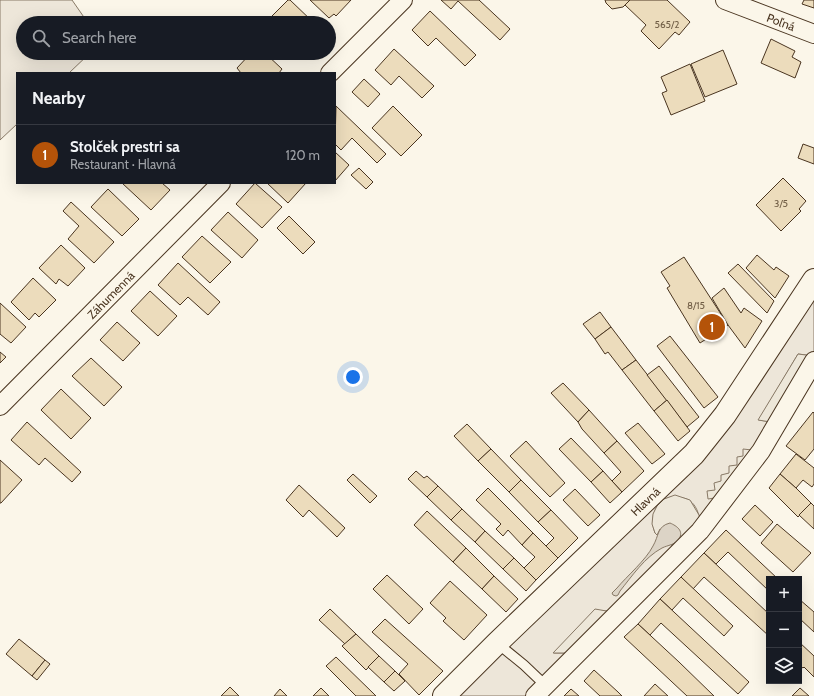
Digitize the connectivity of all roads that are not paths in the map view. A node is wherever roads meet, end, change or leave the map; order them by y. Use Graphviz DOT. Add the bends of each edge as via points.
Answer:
graph roads {
  1 [pos="403,0"];
  2 [pos="725,0"];
  3 [pos="814,34"];
  4 [pos="331,72"];
  5 [pos="220,184"];
  6 [pos="814,280"];
  7 [pos="814,361"];
  8 [pos="0,406"];
  9 [pos="497,643"];
  10 [pos="540,691"];
  11 [pos="444,696"];
  1 -- 4 [label="street"];
  2 -- 3 [label="street, Poľná"];
  5 -- 8 [label="street, Záhumenná"];
  6 -- 9 [label="street, Hlavná" via="726,415 694,454"];
  7 -- 10 [label="street" via="761,451 700,531"];
  9 -- 10 [label="lane" via="524,666"];
  9 -- 11 [label="street, Hlavná"];
}
